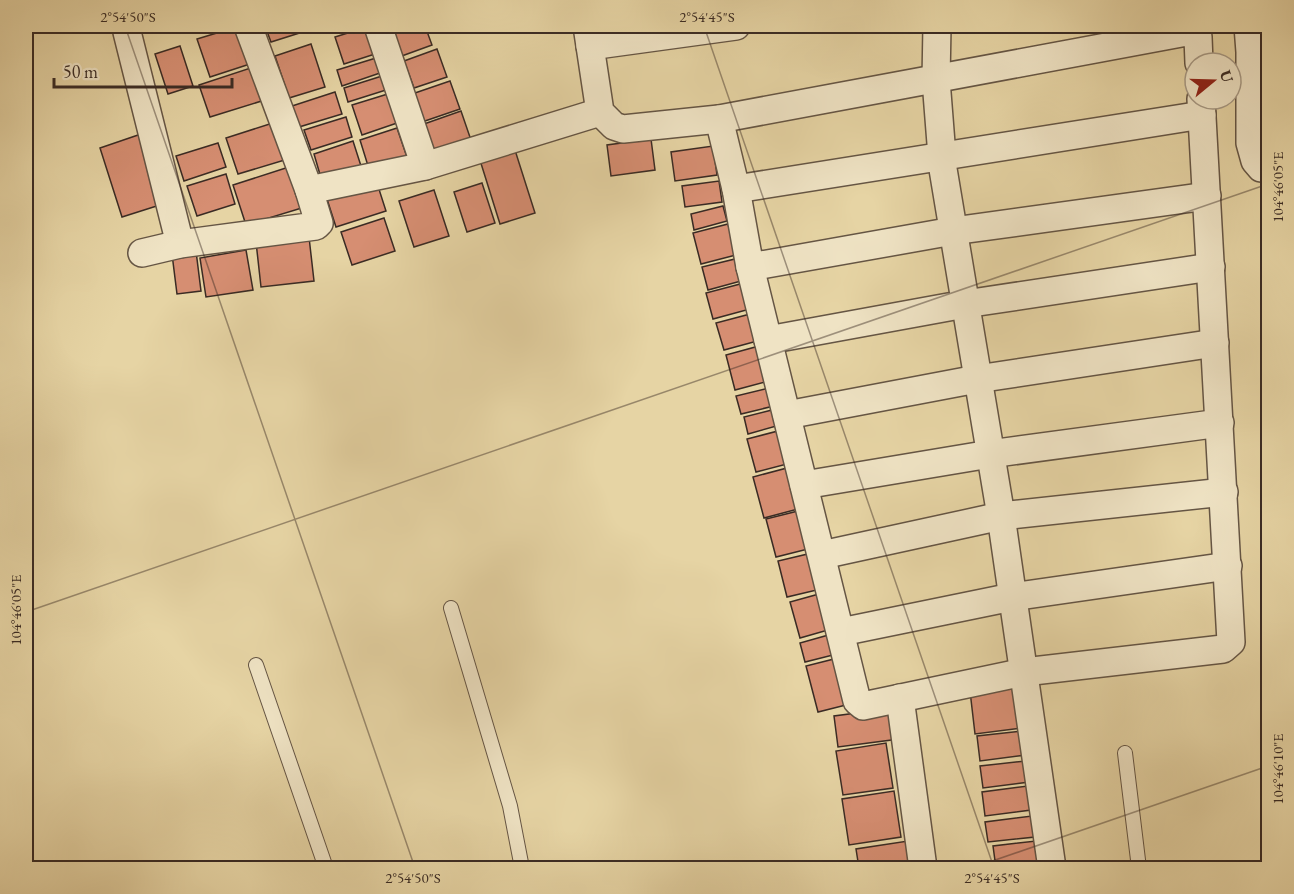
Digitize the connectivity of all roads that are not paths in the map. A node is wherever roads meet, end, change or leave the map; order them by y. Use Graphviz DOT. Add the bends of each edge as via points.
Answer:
graph roads {
  1 [pos="249,26"];
  2 [pos="378,26"];
  3 [pos="736,26"];
  4 [pos="937,26"];
  5 [pos="1248,26"];
  6 [pos="128,32"];
  7 [pos="588,36"];
  8 [pos="1199,51"];
  9 [pos="1260,55"];
  10 [pos="936,80"];
  11 [pos="1183,111"];
  12 [pos="1202,111"];
  13 [pos="600,112"];
  14 [pos="719,119"];
  15 [pos="942,156"];
  16 [pos="425,166"];
  17 [pos="1269,169"];
  18 [pos="736,189"];
  19 [pos="309,190"];
  20 [pos="1207,196"];
  21 [pos="953,231"];
  22 [pos="180,244"];
  23 [pos="142,253"];
  24 [pos="750,267"];
  25 [pos="1211,267"];
  26 [pos="965,304"];
  27 [pos="768,340"];
  28 [pos="1215,343"];
  29 [pos="977,379"];
  30 [pos="787,415"];
  31 [pos="1220,423"];
  32 [pos="990,454"];
  33 [pos="804,485"];
  34 [pos="1224,492"];
  35 [pos="1001,516"];
  36 [pos="822,555"];
  37 [pos="1228,566"];
  38 [pos="1012,597"];
  39 [pos="451,608"];
  40 [pos="841,632"];
  41 [pos="256,665"];
  42 [pos="1024,672"];
  43 [pos="900,698"];
  44 [pos="1125,753"];
  45 [pos="326,868"];
  46 [pos="522,868"];
  47 [pos="923,868"];
  48 [pos="1052,868"];
  49 [pos="1139,868"];
  1 -- 19 [label="street"];
  2 -- 16 [label="street"];
  3 -- 7 [label="street"];
  4 -- 10 [label="street"];
  5 -- 9 [label="street"];
  6 -- 22 [label="street"];
  7 -- 13 [label="street"];
  8 -- 10 [label="street" via="1198,37 1192,31"];
  9 -- 17 [label="street" via="1250,143 1255,161 1261,168"];
  10 -- 14 [label="street"];
  10 -- 15 [label="street"];
  11 -- 15 [label="street"];
  12 -- 20 [label="street"];
  13 -- 14 [label="street" via="623,129"];
  13 -- 16 [label="street"];
  14 -- 18 [label="street"];
  15 -- 18 [label="street"];
  15 -- 21 [label="street"];
  16 -- 19 [label="street"];
  18 -- 24 [label="street"];
  19 -- 22 [label="street" via="319,222 316,226"];
  20 -- 21 [label="street"];
  20 -- 25 [label="street"];
  21 -- 24 [label="street"];
  21 -- 26 [label="street"];
  22 -- 23 [label="street"];
  24 -- 27 [label="street"];
  25 -- 26 [label="street"];
  25 -- 28 [label="street"];
  26 -- 27 [label="street"];
  26 -- 29 [label="street"];
  27 -- 30 [label="street"];
  28 -- 29 [label="street"];
  28 -- 31 [label="street"];
  29 -- 30 [label="street"];
  29 -- 32 [label="street"];
  30 -- 33 [label="street"];
  31 -- 32 [label="street"];
  31 -- 34 [label="street"];
  32 -- 33 [label="street"];
  32 -- 35 [label="street"];
  33 -- 36 [label="street"];
  34 -- 35 [label="street"];
  34 -- 37 [label="street"];
  35 -- 36 [label="street"];
  35 -- 38 [label="street"];
  36 -- 40 [label="street"];
  37 -- 38 [label="street"];
  37 -- 42 [label="street" via="1233,636 1223,649"];
  38 -- 40 [label="street"];
  38 -- 42 [label="street"];
  39 -- 46 [label="lane" via="510,806"];
  40 -- 43 [label="street" via="858,704"];
  41 -- 45 [label="lane"];
  42 -- 43 [label="street"];
  42 -- 48 [label="street"];
  43 -- 47 [label="street"];
  44 -- 49 [label="lane"];
}
